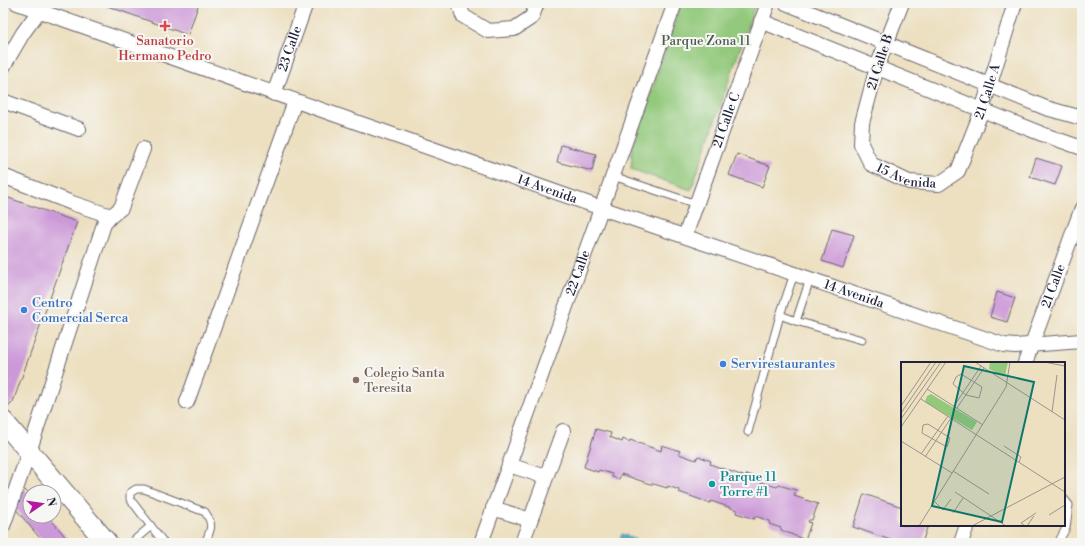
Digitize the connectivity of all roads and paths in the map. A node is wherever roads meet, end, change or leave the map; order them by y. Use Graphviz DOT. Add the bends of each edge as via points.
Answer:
graph roads {
  1 [pos="306,3"];
  2 [pos="459,3"];
  3 [pos="537,3"];
  4 [pos="675,3"];
  5 [pos="768,3"];
  6 [pos="786,3"];
  7 [pos="902,3"];
  8 [pos="29,6"];
  9 [pos="1014,6"];
  10 [pos="761,21"];
  11 [pos="885,43"];
  12 [pos="3,68"];
  13 [pos="877,68"];
  14 [pos="990,86"];
  15 [pos="274,94"];
  16 [pos="3,101"];
  17 [pos="295,101"];
  18 [pos="982,110"];
  19 [pos="1082,118"];
  20 [pos="862,123"];
  21 [pos="79,129"];
  22 [pos="1082,148"];
  23 [pos="143,149"];
  24 [pos="958,171"];
  25 [pos="3,176"];
  26 [pos="613,176"];
  27 [pos="696,204"];
  28 [pos="601,208"];
  29 [pos="1082,208"];
  30 [pos="110,216"];
  31 [pos="685,236"];
  32 [pos="794,274"];
  33 [pos="810,279"];
  34 [pos="780,315"];
  35 [pos="796,321"];
  36 [pos="862,340"];
  37 [pos="1082,341"];
  38 [pos="1032,344"];
  39 [pos="1025,362"];
  40 [pos="187,402"];
  41 [pos="3,421"];
  42 [pos="563,431"];
  43 [pos="748,432"];
  44 [pos="29,452"];
  45 [pos="509,465"];
  46 [pos="546,477"];
  47 [pos="1065,500"];
  48 [pos="493,508"];
  49 [pos="530,520"];
  50 [pos="3,526"];
  51 [pos="151,526"];
  52 [pos="967,526"];
  53 [pos="160,542"];
  54 [pos="107,543"];
  55 [pos="131,543"];
  56 [pos="205,543"];
  57 [pos="481,543"];
  58 [pos="522,543"];
  59 [pos="961,543"];
  60 [pos="1058,543"];
  1 -- 15 [label="street, 23 Calle"];
  2 -- 3 [label="street" via="463,16 488,31 514,29 532,17"];
  4 -- 26 [label="street, 22 Calle"];
  5 -- 10 [label="street, 21 Calle C"];
  6 -- 11 [label="street"];
  7 -- 11 [label="street, 21 Calle B"];
  8 -- 12 [label="street" via="23,33"];
  8 -- 15 [label="street, 14 Avenida"];
  9 -- 14 [label="street, 21 Calle A"];
  10 -- 13 [label="street"];
  10 -- 27 [label="street, 21 Calle C"];
  11 -- 13 [label="street, 21 Calle B"];
  11 -- 14 [label="street"];
  13 -- 18 [label="street"];
  13 -- 20 [label="street, 21 Calle B"];
  14 -- 18 [label="street, 21 Calle A"];
  14 -- 19 [label="street" via="1046,108"];
  15 -- 17 [label="street, 14 Avenida"];
  16 -- 21 [label="street"];
  17 -- 28 [label="street, 14 Avenida"];
  17 -- 40 [label="street"];
  18 -- 22 [label="street"];
  18 -- 24 [label="street, 21 Calle A"];
  20 -- 24 [label="street, 15 Avenida" via="861,144 871,164 909,182 939,184"];
  23 -- 30 [label="street" via="121,208"];
  25 -- 30 [label="street"];
  26 -- 27 [label="lane"];
  26 -- 28 [label="street, 22 Calle"];
  27 -- 31 [label="street, 21 Calle C"];
  28 -- 31 [label="street, 14 Avenida"];
  28 -- 45 [label="street, 22 Calle"];
  29 -- 38 [label="street, 21 Calle"];
  30 -- 44 [label="street" via="104,224"];
  31 -- 32 [label="street, 14 Avenida"];
  32 -- 33 [label="street, 14 Avenida"];
  32 -- 34 [label="lane"];
  33 -- 35 [label="lane"];
  33 -- 38 [label="street, 14 Avenida" via="1004,345"];
  34 -- 35 [label="lane"];
  34 -- 43 [label="lane"];
  35 -- 36 [label="lane"];
  37 -- 38 [label="street, 14 Avenida"];
  38 -- 39 [label="street, 21 Calle"];
  41 -- 44 [label="main road"];
  42 -- 46 [label="street"];
  44 -- 50 [label="street"];
  44 -- 54 [label="main road"];
  45 -- 46 [label="street"];
  45 -- 48 [label="street, 22 Calle"];
  46 -- 49 [label="street"];
  47 -- 60 [label="lane" via="1069,505 1066,528"];
  48 -- 49 [label="street"];
  48 -- 57 [label="street, 22 Calle"];
  49 -- 58 [label="street"];
  51 -- 53 [label="lane"];
  51 -- 55 [label="lane"];
  51 -- 56 [label="lane" via="130,499 130,493 136,488 205,512 212,526"];
  52 -- 59 [label="street"];
}
